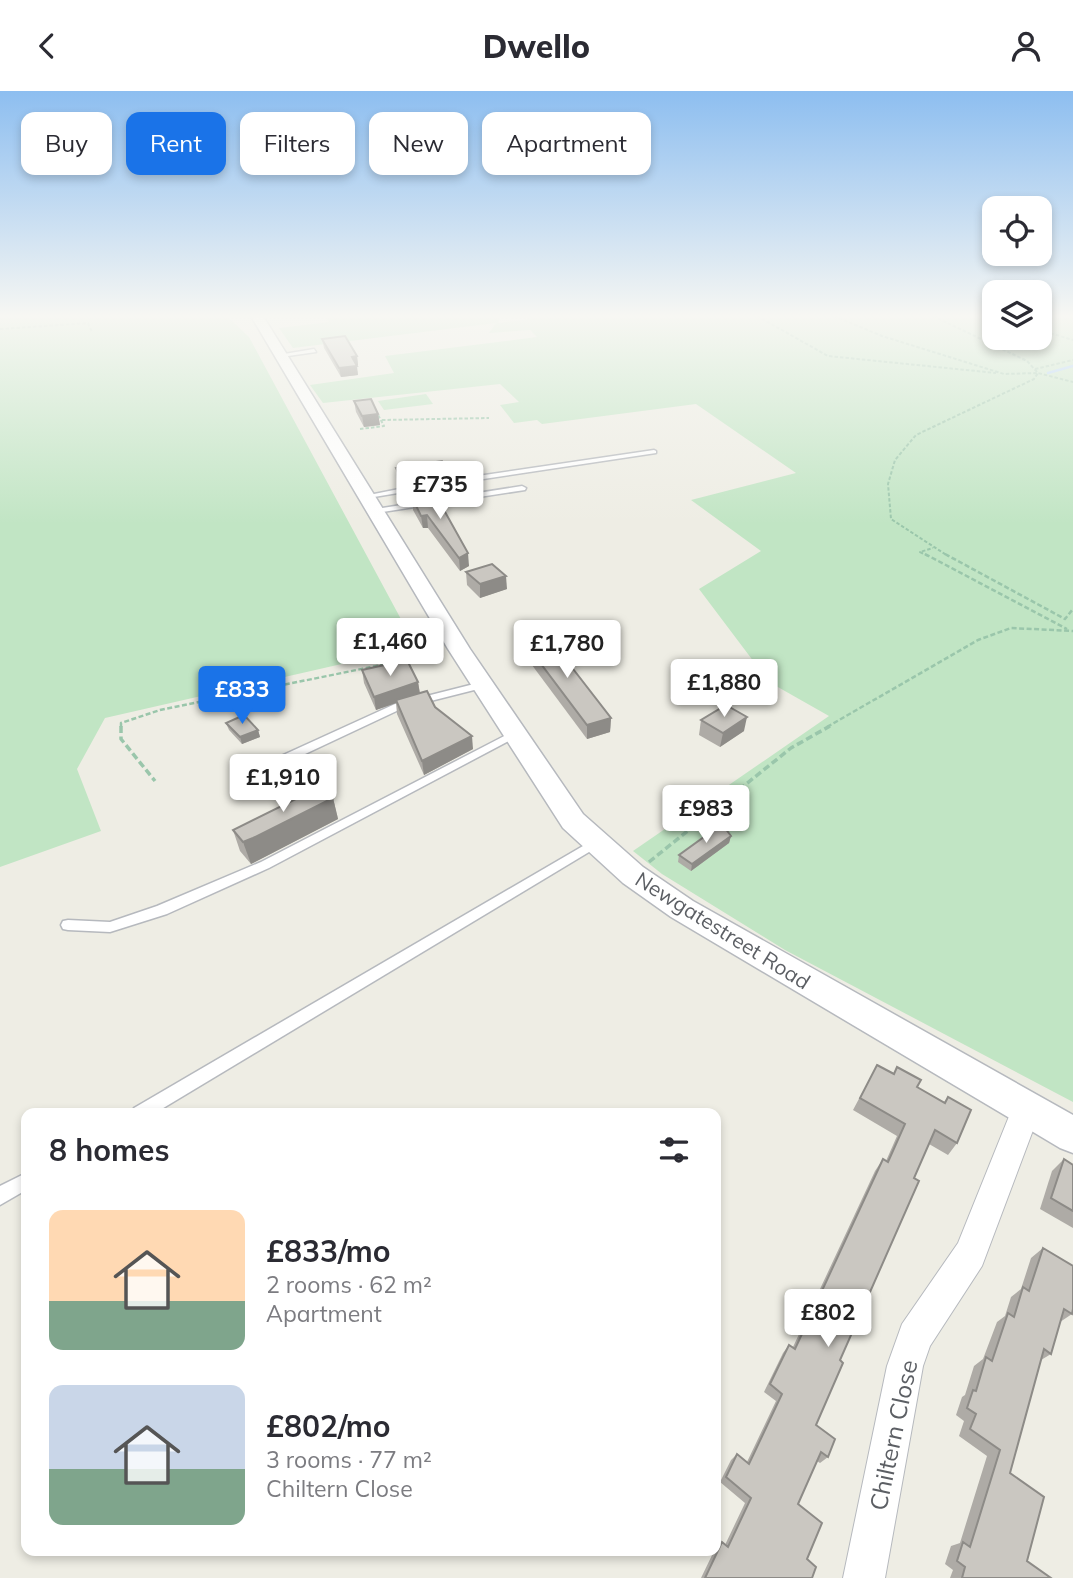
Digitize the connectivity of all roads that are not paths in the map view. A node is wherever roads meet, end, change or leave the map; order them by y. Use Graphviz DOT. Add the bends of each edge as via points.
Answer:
graph roads {
  1 [pos="300,385"];
  2 [pos="654,452"];
  3 [pos="522,488"];
  4 [pos="372,503"];
  5 [pos="482,685"];
  6 [pos="514,734"];
  7 [pos="250,775"];
  8 [pos="595,843"];
  9 [pos="68,925"];
  10 [pos="148,1108"];
  11 [pos="1026,1109"];
  12 [pos="1073,1135"];
  13 [pos="21,1184"];
  14 [pos="0,1196"];
  15 [pos="864,1578"];
  1 -- 4 [label="street, Newgatestreet Road"];
  2 -- 4 [label="lane"];
  3 -- 4 [label="lane"];
  4 -- 5 [label="street, Newgatestreet Road"];
  5 -- 6 [label="street, Newgatestreet Road"];
  5 -- 7 [label="lane" via="399,706"];
  6 -- 8 [label="street, Newgatestreet Road" via="573,821"];
  6 -- 9 [label="lane" via="311,842 162,910 110,927"];
  8 -- 10 [label="lane"];
  8 -- 11 [label="street, Newgatestreet Road" via="682,909"];
  11 -- 12 [label="street, Newgatestreet Road"];
  11 -- 15 [label="street, Chiltern Close" via="970,1254 915,1337 905,1366"];
  13 -- 14 [label="lane"];
}
